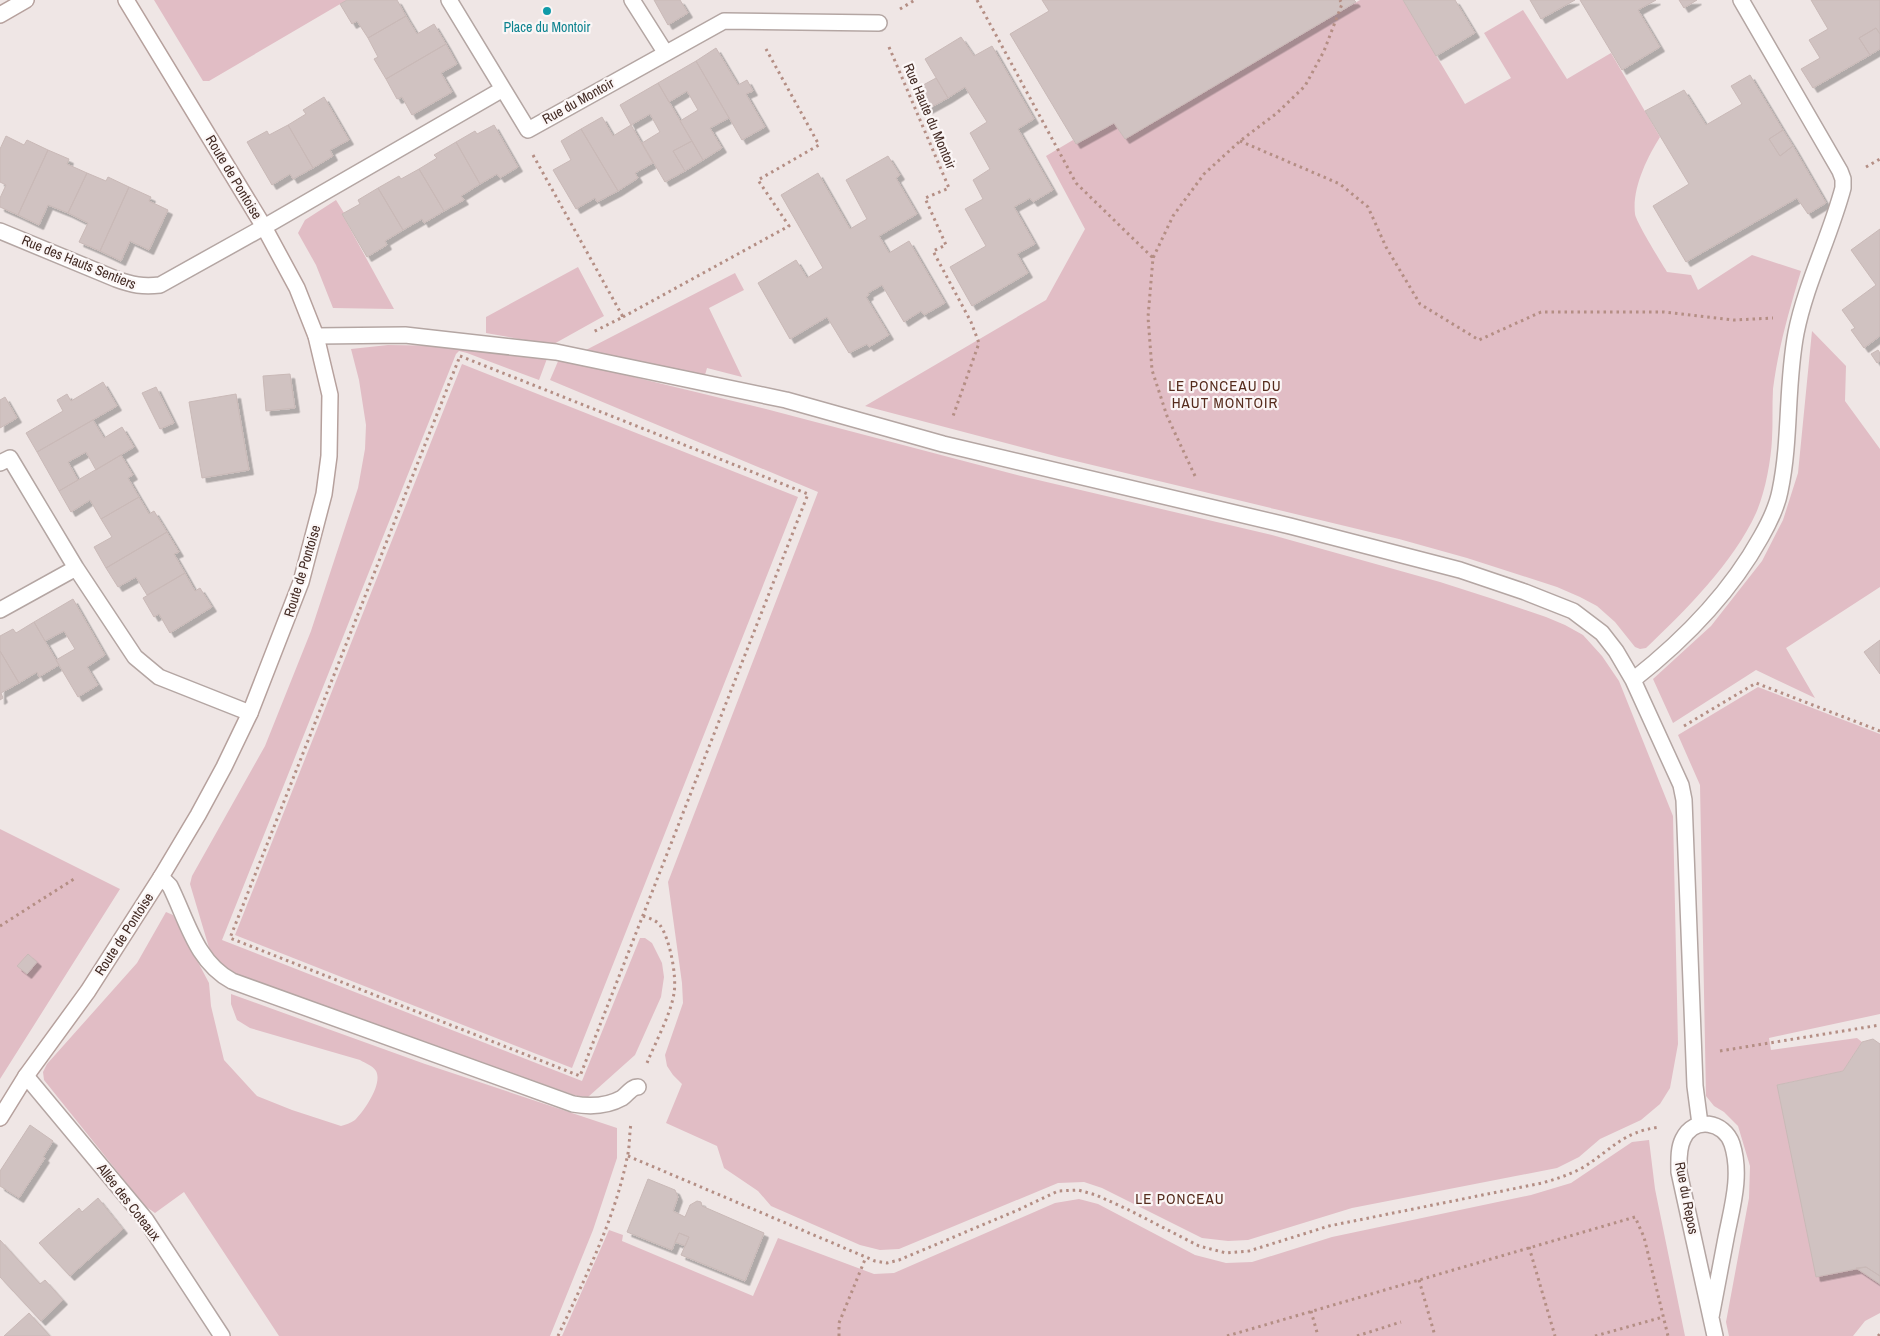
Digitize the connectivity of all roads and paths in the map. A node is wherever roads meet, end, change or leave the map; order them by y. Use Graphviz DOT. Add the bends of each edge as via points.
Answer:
graph roads {
  1 [pos="26,0"];
  2 [pos="126,0"];
  3 [pos="449,0"];
  4 [pos="632,0"];
  5 [pos="977,0"];
  6 [pos="1340,0"];
  7 [pos="1741,0"];
  8 [pos="0,15"];
  9 [pos="750,20"];
  10 [pos="879,23"];
  11 [pos="665,52"];
  12 [pos="503,89"];
  13 [pos="528,130"];
  14 [pos="1240,141"];
  15 [pos="264,227"];
  16 [pos="0,231"];
  17 [pos="1153,258"];
  18 [pos="623,317"];
  19 [pos="1798,322"];
  20 [pos="316,336"];
  21 [pos="556,352"];
  22 [pos="943,444"];
  23 [pos="0,463"];
  24 [pos="1208,506"];
  25 [pos="76,568"];
  26 [pos="0,610"];
  27 [pos="1633,680"];
  28 [pos="250,713"];
  29 [pos="1880,730"];
  30 [pos="1661,740"];
  31 [pos="161,876"];
  32 [pos="74,879"];
  33 [pos="643,916"];
  34 [pos="0,926"];
  35 [pos="1880,1025"];
  36 [pos="1694,1056"];
  37 [pos="26,1076"];
  38 [pos="638,1087"];
  39 [pos="0,1118"];
  40 [pos="1694,1128"];
  41 [pos="628,1156"];
  42 [pos="1529,1248"];
  43 [pos="866,1257"];
  44 [pos="1418,1280"];
  45 [pos="1312,1311"];
  46 [pos="1663,1317"];
  47 [pos="1711,1317"];
  48 [pos="1402,1322"];
  49 [pos="222,1336"];
  50 [pos="558,1336"];
  51 [pos="839,1336"];
  52 [pos="1227,1336"];
  53 [pos="1318,1336"];
  54 [pos="1357,1336"];
  55 [pos="1434,1336"];
  56 [pos="1555,1336"];
  57 [pos="1595,1336"];
  58 [pos="1668,1336"];
  59 [pos="1715,1336"];
  1 -- 8 [label="street"];
  2 -- 15 [label="street, Route de Pontoise"];
  3 -- 12 [label="street"];
  4 -- 11 [label="street"];
  5 -- 17 [label="path" via="1076,183"];
  6 -- 14 [label="path" via="1342,4 1324,50 1305,86 1278,113"];
  7 -- 19 [label="street" via="1843,179 1839,201"];
  9 -- 10 [label="street, Rue du Montoir"];
  9 -- 11 [label="street, Rue du Montoir" via="724,20"];
  9 -- 18 [label="path" via="819,145 758,180 789,226"];
  10 -- 22 [label="path, Rue Haute du Montoir" via="949,188 925,198 946,245 933,250 979,343"];
  11 -- 13 [label="street, Rue du Montoir"];
  12 -- 13 [label="street, Rue du Montoir"];
  12 -- 15 [label="street"];
  13 -- 18 [label="path" via="533,155"];
  14 -- 17 [label="path" via="1204,174 1173,216"];
  14 -- 19 [label="path" via="1340,184 1368,208 1386,247 1420,304 1479,340 1541,312 1664,312 1734,320 1772,318"];
  15 -- 16 [label="street, Rue des Hauts Sentiers" via="160,285 145,287 133,286"];
  15 -- 20 [label="street, Route de Pontoise" via="297,288"];
  17 -- 24 [label="path" via="1148,317 1152,370 1167,416"];
  18 -- 21 [label="path"];
  19 -- 27 [label="street" via="1793,347 1788,440 1780,493 1770,521 1744,565 1716,602 1688,632"];
  20 -- 21 [label="street" via="406,335"];
  20 -- 28 [label="street, Route de Pontoise" via="330,395 329,456 324,494 301,582"];
  21 -- 22 [label="street" via="786,400"];
  22 -- 24 [label="street"];
  23 -- 25 [label="street" via="10,458"];
  24 -- 27 [label="street" via="1460,570 1565,608 1602,633"];
  25 -- 26 [label="street"];
  25 -- 28 [label="street" via="135,657 159,677"];
  27 -- 30 [label="street"];
  28 -- 31 [label="street, Route de Pontoise" via="198,815"];
  29 -- 30 [label="path" via="1756,683"];
  30 -- 36 [label="street" via="1681,785 1684,800"];
  31 -- 37 [label="street, Route de Pontoise" via="88,991"];
  31 -- 38 [label="street" via="170,886 202,956 220,975 232,982 573,1104 602,1105 622,1098"];
  32 -- 34 [label="path"];
  33 -- 33 [label="path" via="808,494 460,356 230,938 580,1076"];
  33 -- 38 [label="path" via="661,926 669,946 674,994"];
  35 -- 36 [label="path"];
  36 -- 40 [label="street"];
  37 -- 39 [label="street, Route de Pontoise"];
  37 -- 49 [label="street, Allée des Coteaux" via="146,1220"];
  38 -- 41 [label="path"];
  40 -- 43 [label="path" via="1646,1130 1629,1135 1583,1167 1542,1184 1329,1226 1249,1251 1226,1253 1199,1246 1127,1208 1078,1190 1058,1191 887,1264"];
  40 -- 47 [label="street, Rue du Repos" via="1682,1140 1679,1172"];
  40 -- 47 [label="street, Rue du Repos" via="1712,1124 1722,1128 1732,1143 1737,1170"];
  41 -- 43 [label="path"];
  41 -- 50 [label="path" via="603,1233"];
  42 -- 44 [label="path"];
  42 -- 46 [label="path" via="1635,1217 1644,1237"];
  42 -- 56 [label="path"];
  43 -- 51 [label="path" via="839,1323"];
  44 -- 45 [label="path"];
  44 -- 55 [label="path"];
  45 -- 52 [label="path"];
  45 -- 53 [label="path"];
  46 -- 57 [label="path"];
  46 -- 58 [label="path"];
  47 -- 59 [label="street, Rue du Repos"];
  48 -- 54 [label="path"];
}
